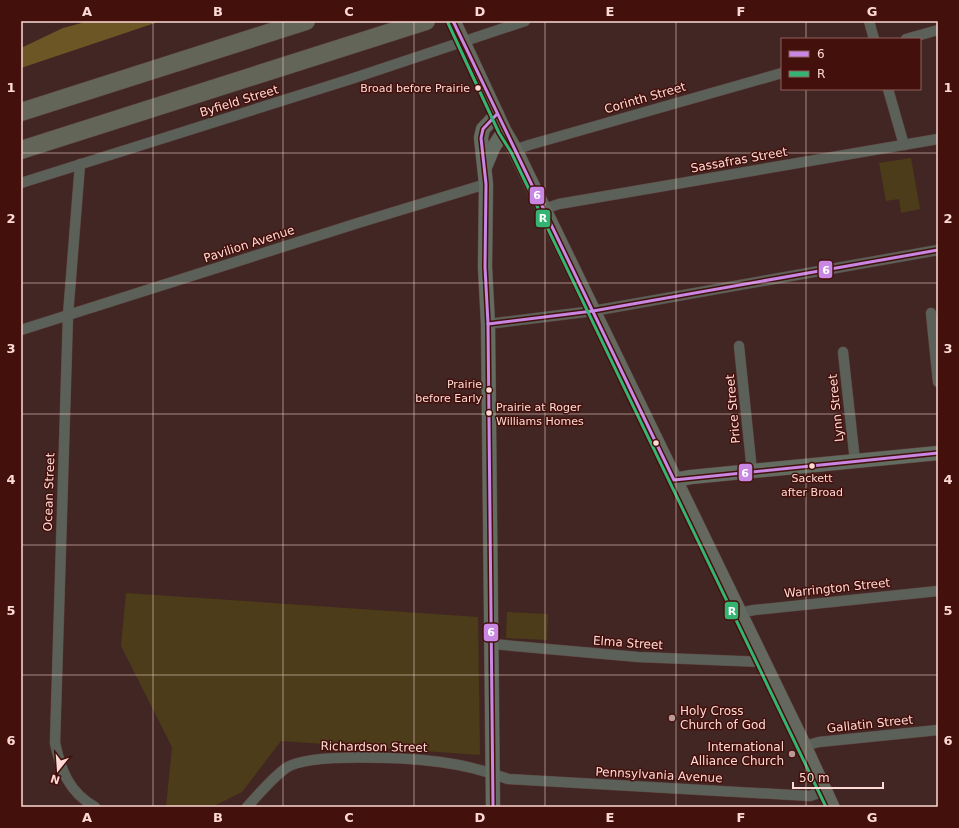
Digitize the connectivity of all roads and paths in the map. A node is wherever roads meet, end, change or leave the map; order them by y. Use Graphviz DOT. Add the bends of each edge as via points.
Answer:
graph roads {
  1 [pos="306,21"];
  2 [pos="426,21"];
  3 [pos="453,21"];
  4 [pos="525,21"];
  5 [pos="868,21"];
  6 [pos="938,30"];
  7 [pos="462,38"];
  8 [pos="874,38"];
  9 [pos="910,38"];
  10 [pos="781,73"];
  11 [pos="888,90"];
  12 [pos="21,112"];
  13 [pos="497,114"];
  14 [pos="504,131"];
  15 [pos="938,138"];
  16 [pos="904,145"];
  17 [pos="21,150"];
  18 [pos="516,150"];
  19 [pos="80,164"];
  20 [pos="485,167"];
  21 [pos="21,183"];
  22 [pos="486,184"];
  23 [pos="544,209"];
  24 [pos="938,250"];
  25 [pos="593,312"];
  26 [pos="931,313"];
  27 [pos="68,315"];
  28 [pos="488,324"];
  29 [pos="21,330"];
  30 [pos="739,346"];
  31 [pos="843,352"];
  32 [pos="938,382"];
  33 [pos="938,453"];
  34 [pos="855,461"];
  35 [pos="752,471"];
  36 [pos="674,480"];
  37 [pos="938,592"];
  38 [pos="740,613"];
  39 [pos="492,644"];
  40 [pos="763,662"];
  41 [pos="938,730"];
  42 [pos="804,746"];
  43 [pos="492,773"];
  44 [pos="824,791"];
  45 [pos="95,807"];
  46 [pos="247,807"];
  47 [pos="493,807"];
  48 [pos="832,807"];
  1 -- 12 [label="highway"];
  2 -- 17 [label="highway"];
  3 -- 7 [label="main road"];
  4 -- 7 [label="street, Byfield Street"];
  5 -- 8 [label="street"];
  6 -- 9 [label="street"];
  7 -- 13 [label="main road"];
  7 -- 19 [label="street, Byfield Street"];
  10 -- 18 [label="street, Corinth Street"];
  11 -- 16 [label="street"];
  13 -- 14 [label="main road"];
  13 -- 20 [label="street" via="483,129 481,138"];
  14 -- 18 [label="main road"];
  14 -- 20 [label="street"];
  15 -- 16 [label="street, Sassafras Street"];
  16 -- 23 [label="street, Sassafras Street" via="559,204"];
  18 -- 23 [label="main road"];
  19 -- 21 [label="street, Byfield Street"];
  19 -- 27 [label="street, Ocean Street"];
  20 -- 22 [label="street"];
  22 -- 27 [label="street, Pavilion Avenue"];
  22 -- 28 [label="street" via="485,267"];
  23 -- 25 [label="main road"];
  24 -- 25 [label="street"];
  25 -- 28 [label="street"];
  25 -- 36 [label="main road"];
  26 -- 32 [label="street"];
  27 -- 29 [label="street, Pavilion Avenue"];
  27 -- 45 [label="street, Ocean Street" via="55,743 61,768 72,787 85,801"];
  28 -- 39 [label="street"];
  30 -- 35 [label="street, Price Street"];
  31 -- 34 [label="street, Lynn Street"];
  33 -- 34 [label="street"];
  34 -- 35 [label="street"];
  35 -- 36 [label="street"];
  36 -- 38 [label="main road"];
  37 -- 38 [label="street, Warrington Street"];
  38 -- 40 [label="main road"];
  39 -- 40 [label="street, Elma Street" via="638,657"];
  39 -- 43 [label="street"];
  40 -- 42 [label="main road"];
  41 -- 42 [label="street, Gallatin Street" via="820,742"];
  42 -- 44 [label="main road"];
  43 -- 44 [label="street, Pennsylvania Avenue" via="508,779 810,796"];
  43 -- 46 [label="street, Richardson Street" via="440,762 362,758 312,759 287,767"];
  43 -- 47 [label="street"];
  44 -- 48 [label="main road"];
}
